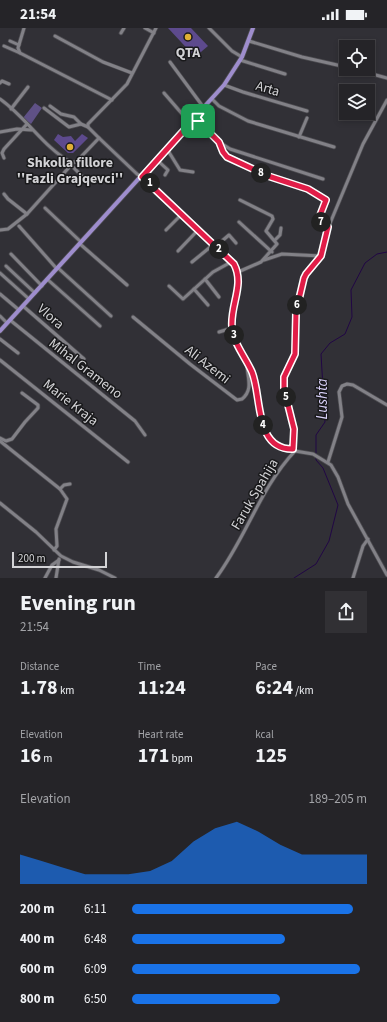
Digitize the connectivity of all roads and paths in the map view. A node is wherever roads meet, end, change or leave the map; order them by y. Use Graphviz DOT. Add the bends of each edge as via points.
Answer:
graph roads {
  1 [pos="24,28"];
  2 [pos="124,28"];
  3 [pos="145,28"];
  4 [pos="156,28"];
  5 [pos="209,28"];
  6 [pos="253,28"];
  7 [pos="121,33"];
  8 [pos="154,33"];
  9 [pos="55,36"];
  10 [pos="10,41"];
  11 [pos="249,41"];
  12 [pos="19,45"];
  13 [pos="4,46"];
  14 [pos="20,53"];
  15 [pos="241,59"];
  16 [pos="170,62"];
  17 [pos="339,65"];
  18 [pos="132,73"];
  19 [pos="285,74"];
  20 [pos="375,75"];
  21 [pos="387,78"];
  22 [pos="0,83"];
  23 [pos="9,84"];
  24 [pos="224,85"];
  25 [pos="28,87"];
  26 [pos="164,93"];
  27 [pos="0,99"];
  28 [pos="112,100"];
  29 [pos="212,100"];
  30 [pos="387,100"];
  31 [pos="50,106"];
  32 [pos="384,106"];
  33 [pos="11,108"];
  34 [pos="44,108"];
  35 [pos="204,108"];
  36 [pos="387,109"];
  37 [pos="307,111"];
  38 [pos="195,118"];
  39 [pos="307,118"];
  40 [pos="190,123"];
  41 [pos="27,124"];
  42 [pos="81,124"];
  43 [pos="88,127"];
  44 [pos="22,129"];
  45 [pos="32,130"];
  46 [pos="0,132"];
  47 [pos="299,137"];
  48 [pos="99,138"];
  49 [pos="219,142"];
  50 [pos="334,147"];
  51 [pos="167,149"];
  52 [pos="4,158"];
  53 [pos="157,160"];
  54 [pos="72,164"];
  55 [pos="193,172"];
  56 [pos="165,175"];
  57 [pos="142,177"];
  58 [pos="323,179"];
  59 [pos="87,181"];
  60 [pos="4,194"];
  61 [pos="240,200"];
  62 [pos="45,208"];
  63 [pos="27,214"];
  64 [pos="182,214"];
  65 [pos="239,222"];
  66 [pos="19,226"];
  67 [pos="328,227"];
  68 [pos="281,228"];
  69 [pos="2,230"];
  70 [pos="166,230"];
  71 [pos="198,230"];
  72 [pos="0,234"];
  73 [pos="275,240"];
  74 [pos="81,244"];
  75 [pos="236,244"];
  76 [pos="215,245"];
  77 [pos="178,251"];
  78 [pos="272,252"];
  79 [pos="11,254"];
  80 [pos="321,256"];
  81 [pos="263,260"];
  82 [pos="233,261"];
  83 [pos="192,262"];
  84 [pos="6,266"];
  85 [pos="57,268"];
  86 [pos="238,272"];
  87 [pos="0,273"];
  88 [pos="47,279"];
  89 [pos="204,279"];
  90 [pos="126,285"];
  91 [pos="42,286"];
  92 [pos="168,286"];
  93 [pos="194,289"];
  94 [pos="35,292"];
  95 [pos="0,294"];
  96 [pos="219,296"];
  97 [pos="29,299"];
  98 [pos="208,305"];
  99 [pos="23,306"];
  100 [pos="19,310"];
  101 [pos="0,316"];
  102 [pos="111,316"];
  103 [pos="133,317"];
  104 [pos="9,321"];
  105 [pos="100,326"];
  106 [pos="232,328"];
  107 [pos="0,331"];
  108 [pos="219,332"];
  109 [pos="0,339"];
  110 [pos="18,354"];
  111 [pos="84,359"];
  112 [pos="0,360"];
  113 [pos="248,364"];
  114 [pos="22,393"];
  115 [pos="387,405"];
  116 [pos="145,435"];
  117 [pos="0,438"];
  118 [pos="0,441"];
  119 [pos="294,450"];
  120 [pos="128,462"];
  121 [pos="328,462"];
  122 [pos="70,484"];
  123 [pos="60,489"];
  124 [pos="0,503"];
  125 [pos="368,539"];
  126 [pos="54,550"];
  127 [pos="61,556"];
  128 [pos="59,560"];
  129 [pos="387,575"];
  130 [pos="45,578"];
  131 [pos="56,578"];
  132 [pos="115,578"];
  133 [pos="216,578"];
  134 [pos="353,578"];
  1 -- 12 [label="street"];
  2 -- 7 [label="street"];
  3 -- 8 [label="street"];
  4 -- 8 [label="street"];
  5 -- 15 [label="street"];
  6 -- 11 [label="main road"];
  8 -- 18 [label="street"];
  9 -- 18 [label="street" via="103,62"];
  10 -- 12 [label="street"];
  11 -- 15 [label="main road"];
  11 -- 17 [label="street"];
  12 -- 14 [label="street"];
  13 -- 14 [label="street"];
  14 -- 28 [label="street"];
  15 -- 19 [label="street"];
  15 -- 24 [label="main road"];
  16 -- 35 [label="street"];
  18 -- 28 [label="street" via="127,84"];
  20 -- 21 [label="street"];
  22 -- 23 [label="street" via="2,81"];
  24 -- 29 [label="main road"];
  24 -- 37 [label="street, Arta"];
  25 -- 33 [label="street"];
  26 -- 40 [label="street"];
  27 -- 33 [label="street"];
  28 -- 43 [label="street" via="89,122"];
  29 -- 35 [label="main road"];
  29 -- 47 [label="street" via="248,121"];
  30 -- 32 [label="street"];
  31 -- 42 [label="street" via="61,114 74,117"];
  32 -- 36 [label="street"];
  32 -- 67 [label="street" via="365,140"];
  33 -- 41 [label="street"];
  34 -- 42 [label="street" via="68,128"];
  35 -- 38 [label="main road"];
  38 -- 40 [label="main road"];
  38 -- 49 [label="street"];
  39 -- 47 [label="street"];
  40 -- 51 [label="main road"];
  41 -- 44 [label="street"];
  41 -- 45 [label="street"];
  42 -- 43 [label="street"];
  43 -- 48 [label="street"];
  44 -- 45 [label="street"];
  44 -- 46 [label="street"];
  44 -- 52 [label="street" via="4,149"];
  45 -- 54 [label="street"];
  47 -- 50 [label="street"];
  48 -- 54 [label="street"];
  48 -- 57 [label="street"];
  49 -- 58 [label="street" via="252,157"];
  49 -- 67 [label="street" via="227,157 268,176 308,189 324,198 326,200 319,218 322,225"];
  51 -- 53 [label="main road"];
  51 -- 55 [label="street" via="180,170"];
  53 -- 56 [label="street" via="168,170"];
  53 -- 57 [label="main road"];
  54 -- 59 [label="street"];
  54 -- 63 [label="street"];
  57 -- 64 [label="street"];
  57 -- 74 [label="main road"];
  60 -- 63 [label="street"];
  61 -- 73 [label="street" via="272,216 273,219 266,231"];
  62 -- 74 [label="street"];
  63 -- 69 [label="street" via="12,227"];
  64 -- 70 [label="street"];
  64 -- 71 [label="street"];
  65 -- 78 [label="street"];
  66 -- 85 [label="street"];
  67 -- 80 [label="street"];
  68 -- 73 [label="street" via="281,233"];
  69 -- 72 [label="street"];
  71 -- 76 [label="street"];
  71 -- 77 [label="street"];
  73 -- 78 [label="street" via="277,244"];
  74 -- 85 [label="main road"];
  74 -- 90 [label="street"];
  75 -- 76 [label="street" via="229,235"];
  76 -- 82 [label="street"];
  76 -- 83 [label="street"];
  78 -- 81 [label="street"];
  79 -- 91 [label="street"];
  80 -- 81 [label="street" via="282,254"];
  80 -- 119 [label="street" via="304,278 296,312 295,354 284,377 284,389 294,429"];
  81 -- 86 [label="street"];
  82 -- 86 [label="street"];
  82 -- 89 [label="street"];
  84 -- 94 [label="street"];
  85 -- 88 [label="main road"];
  85 -- 102 [label="street"];
  86 -- 106 [label="street" via="239,284"];
  87 -- 97 [label="street"];
  88 -- 91 [label="main road"];
  88 -- 105 [label="street"];
  89 -- 93 [label="street"];
  89 -- 96 [label="street"];
  91 -- 94 [label="main road"];
  92 -- 93 [label="street" via="183,298"];
  93 -- 98 [label="street"];
  94 -- 97 [label="main road"];
  95 -- 100 [label="street"];
  97 -- 99 [label="main road"];
  99 -- 100 [label="main road"];
  99 -- 111 [label="street, Vlora"];
  100 -- 104 [label="main road"];
  101 -- 104 [label="street, Mihal Grameno"];
  103 -- 113 [label="street, Ali Azemi" via="237,400 242,399 248,391"];
  104 -- 107 [label="main road"];
  104 -- 116 [label="street, Mihal Grameno" via="131,418"];
  106 -- 108 [label="street"];
  106 -- 113 [label="street"];
  109 -- 110 [label="street"];
  112 -- 120 [label="street, Marie Kraja"];
  113 -- 119 [label="street" via="254,378 259,411 266,432 277,444"];
  114 -- 117 [label="street" via="38,405 38,408 12,439 6,441"];
  115 -- 121 [label="street" via="353,385 342,386 339,392 342,417"];
  118 -- 123 [label="street"];
  119 -- 121 [label="street, Faruk Spahija" via="313,454"];
  119 -- 133 [label="street, Faruk Spahija" via="277,472 254,510 232,556"];
  121 -- 125 [label="street"];
  122 -- 123 [label="street"];
  123 -- 126 [label="street" via="67,499 56,529 57,546"];
  124 -- 126 [label="street"];
  125 -- 129 [label="street"];
  125 -- 134 [label="street" via="363,546"];
  126 -- 127 [label="street"];
  127 -- 128 [label="street"];
  127 -- 132 [label="street"];
  128 -- 130 [label="street" via="52,565"];
  128 -- 131 [label="street"];
}
